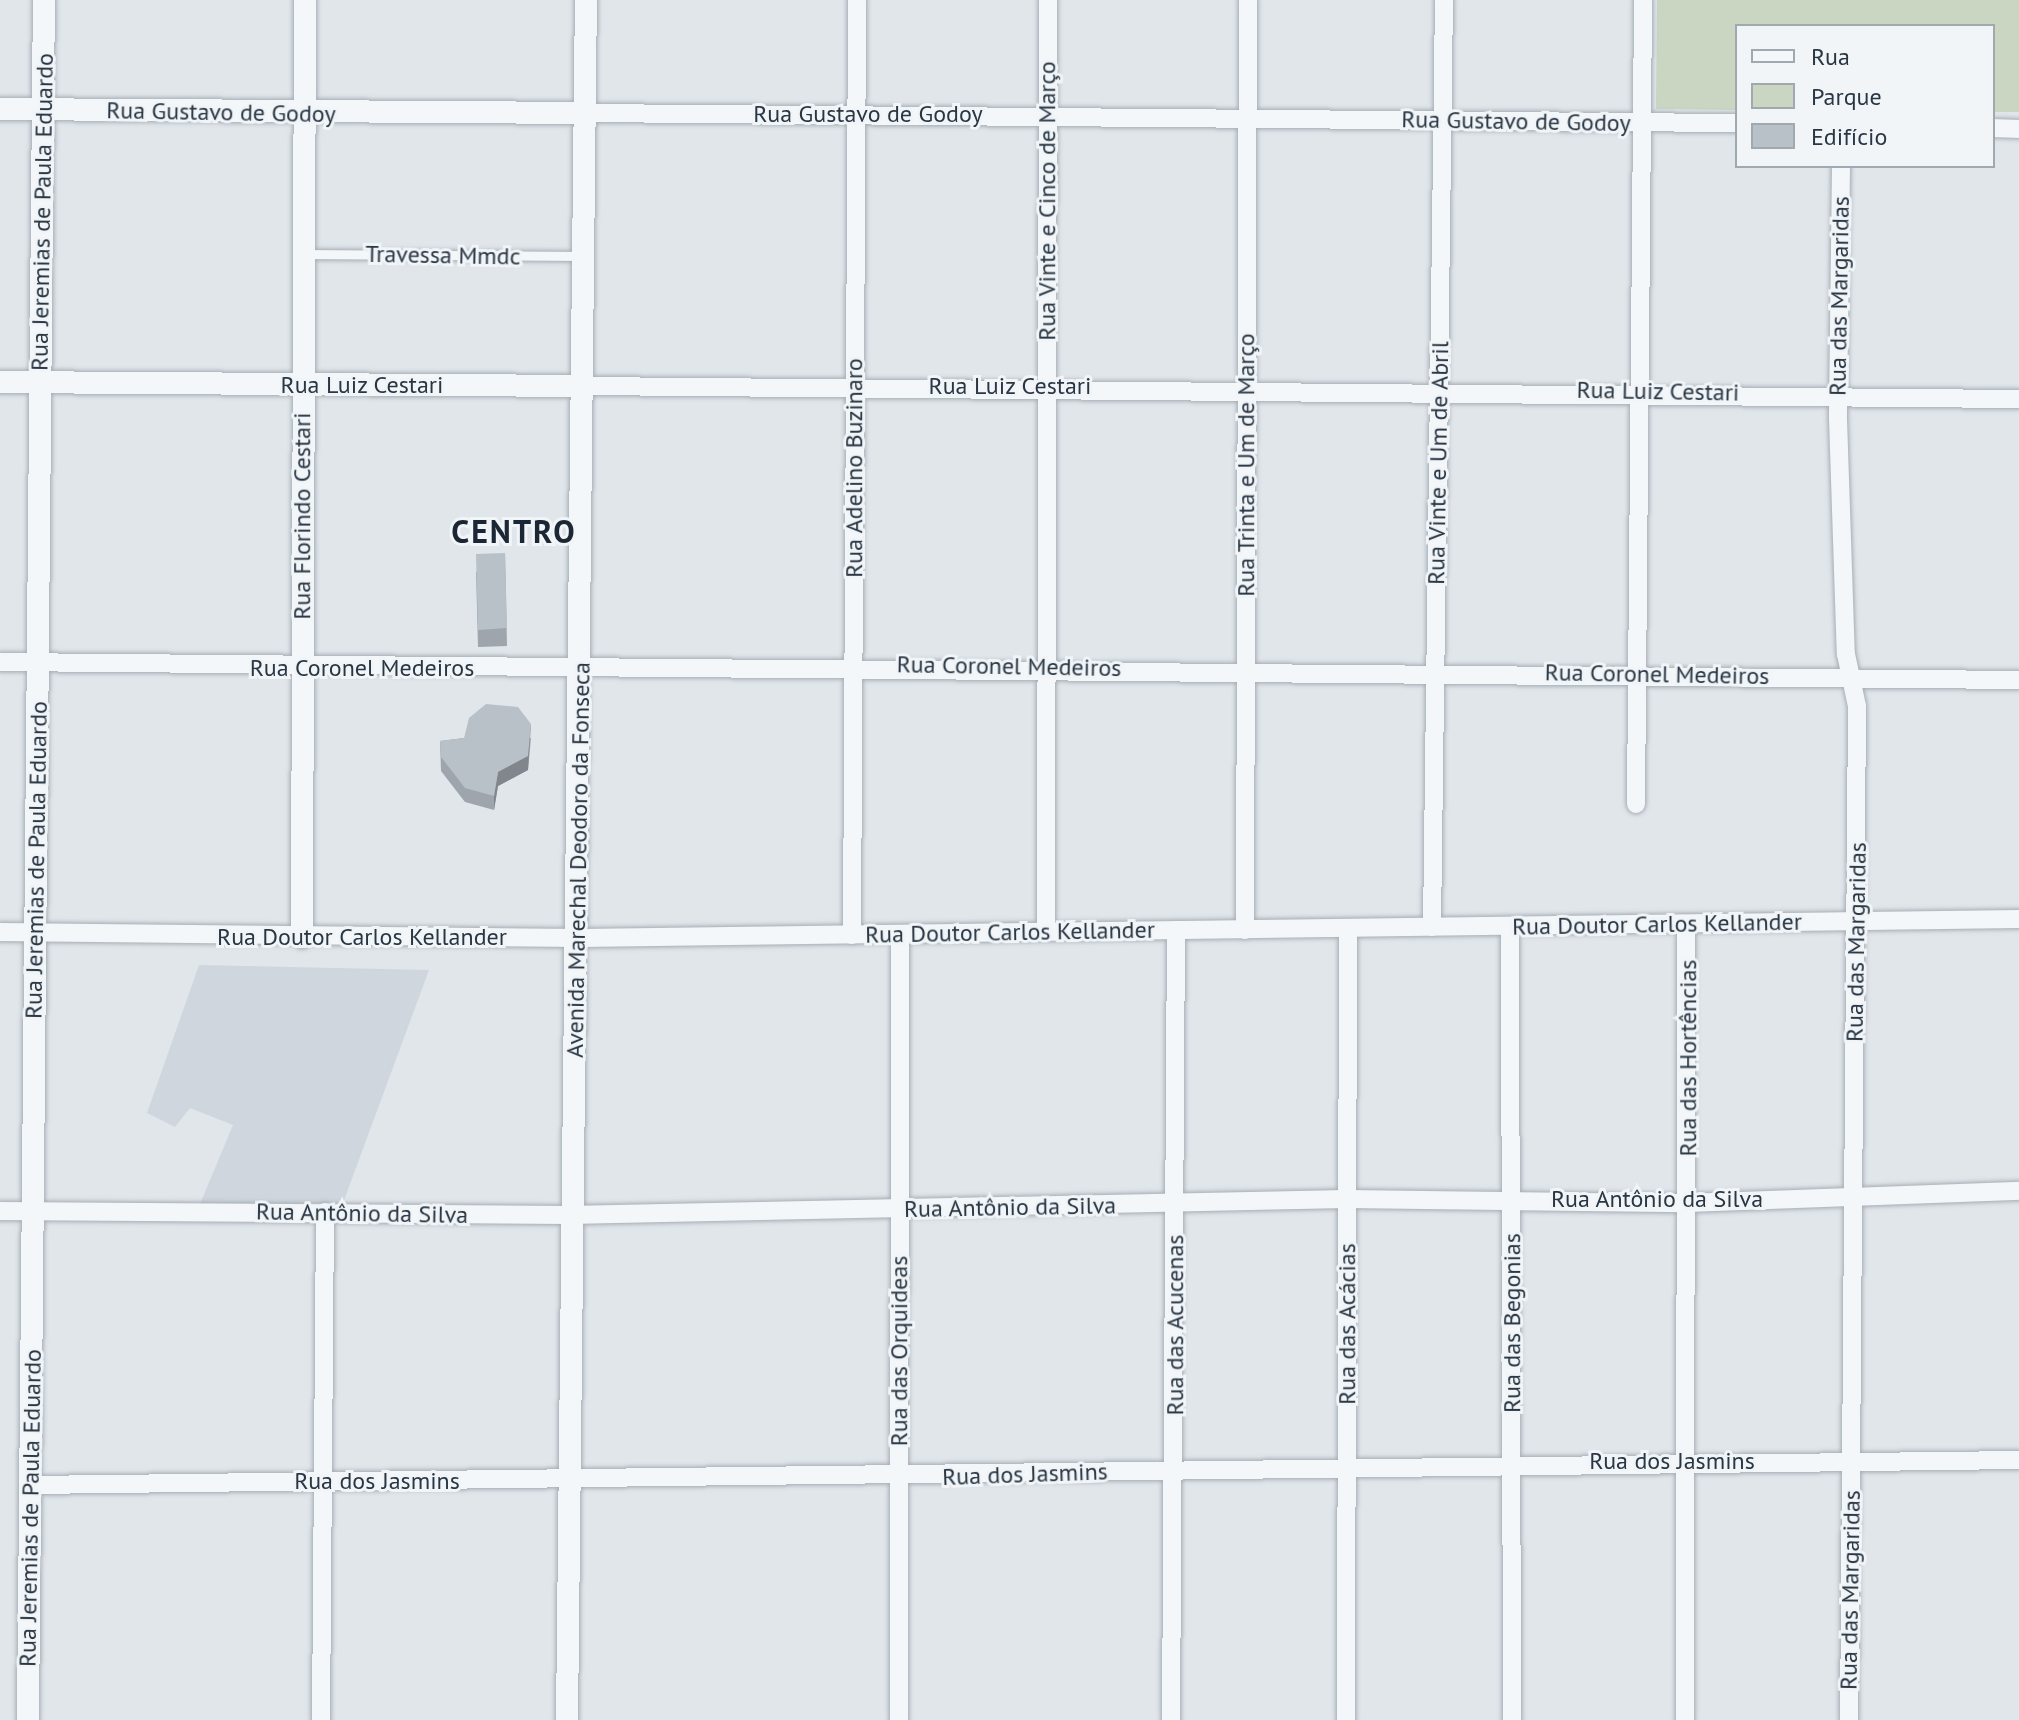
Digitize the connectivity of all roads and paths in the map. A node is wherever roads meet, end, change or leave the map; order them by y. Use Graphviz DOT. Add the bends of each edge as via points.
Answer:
graph roads {
  1 [pos="44,0"];
  2 [pos="305,0"];
  3 [pos="586,0"];
  4 [pos="857,0"];
  5 [pos="1048,0"];
  6 [pos="1248,0"];
  7 [pos="1444,0"];
  8 [pos="1643,0"];
  9 [pos="0,109"];
  10 [pos="43,109"];
  11 [pos="857,112"];
  12 [pos="585,113"];
  13 [pos="1047,115"];
  14 [pos="303,116"];
  15 [pos="1248,119"];
  16 [pos="1443,120"];
  17 [pos="1643,122"];
  18 [pos="1735,123"];
  19 [pos="1995,128"];
  20 [pos="2019,129"];
  21 [pos="1841,168"];
  22 [pos="302,253"];
  23 [pos="584,256"];
  24 [pos="0,382"];
  25 [pos="40,383"];
  26 [pos="302,385"];
  27 [pos="855,385"];
  28 [pos="584,386"];
  29 [pos="1047,386"];
  30 [pos="1247,387"];
  31 [pos="1439,388"];
  32 [pos="1640,390"];
  33 [pos="1837,394"];
  34 [pos="2019,399"];
  35 [pos="0,662"];
  36 [pos="38,662"];
  37 [pos="853,664"];
  38 [pos="1046,667"];
  39 [pos="1246,668"];
  40 [pos="301,669"];
  41 [pos="582,669"];
  42 [pos="1436,669"];
  43 [pos="1637,673"];
  44 [pos="1852,678"];
  45 [pos="2019,680"];
  46 [pos="1636,804"];
  47 [pos="2019,919"];
  48 [pos="1858,920"];
  49 [pos="1686,924"];
  50 [pos="1432,927"];
  51 [pos="1510,927"];
  52 [pos="1348,928"];
  53 [pos="1176,930"];
  54 [pos="1245,930"];
  55 [pos="1046,931"];
  56 [pos="0,932"];
  57 [pos="35,933"];
  58 [pos="900,934"];
  59 [pos="852,935"];
  60 [pos="302,937"];
  61 [pos="580,938"];
  62 [pos="2019,1191"];
  63 [pos="1853,1194"];
  64 [pos="1346,1199"];
  65 [pos="1512,1199"];
  66 [pos="1689,1203"];
  67 [pos="1175,1205"];
  68 [pos="899,1209"];
  69 [pos="0,1211"];
  70 [pos="33,1211"];
  71 [pos="325,1212"];
  72 [pos="568,1215"];
  73 [pos="2019,1460"];
  74 [pos="1687,1461"];
  75 [pos="1851,1461"];
  76 [pos="1513,1462"];
  77 [pos="1348,1466"];
  78 [pos="1175,1470"];
  79 [pos="899,1478"];
  80 [pos="324,1481"];
  81 [pos="566,1481"];
  82 [pos="30,1485"];
  83 [pos="28,1720"];
  84 [pos="321,1720"];
  85 [pos="567,1720"];
  86 [pos="899,1720"];
  87 [pos="1171,1720"];
  88 [pos="1346,1720"];
  89 [pos="1512,1720"];
  90 [pos="1685,1720"];
  91 [pos="1849,1720"];
  1 -- 10 [label="street, Rua Jeremias de Paula Eduardo"];
  2 -- 14 [label="street, Rua Florindo Cestari"];
  3 -- 12 [label="street, Avenida Marechal Deodoro da Fonseca"];
  4 -- 11 [label="street, Rua Adelino Buzinaro"];
  5 -- 13 [label="street, Rua Vinte e Cinco de Março"];
  6 -- 15 [label="street, Rua Trinta e Um de Março"];
  7 -- 16 [label="street, Rua Vinte e Um de Abril"];
  8 -- 17 [label="street"];
  9 -- 10 [label="street, Rua Gustavo de Godoy"];
  10 -- 14 [label="street, Rua Gustavo de Godoy"];
  10 -- 25 [label="street, Rua Jeremias de Paula Eduardo"];
  11 -- 12 [label="street, Rua Gustavo de Godoy"];
  11 -- 13 [label="street, Rua Gustavo de Godoy"];
  11 -- 27 [label="street, Rua Adelino Buzinaro"];
  12 -- 14 [label="street, Rua Gustavo de Godoy"];
  12 -- 23 [label="street, Avenida Marechal Deodoro da Fonseca"];
  13 -- 15 [label="street, Rua Gustavo de Godoy"];
  13 -- 29 [label="street, Rua Vinte e Cinco de Março"];
  14 -- 22 [label="street, Rua Florindo Cestari"];
  15 -- 16 [label="street, Rua Gustavo de Godoy"];
  15 -- 30 [label="street, Rua Trinta e Um de Março"];
  16 -- 17 [label="street, Rua Gustavo de Godoy"];
  16 -- 31 [label="street, Rua Vinte e Um de Abril"];
  17 -- 18 [label="street, Rua Gustavo de Godoy"];
  17 -- 32 [label="street"];
  19 -- 20 [label="street"];
  21 -- 33 [label="street, Rua das Margaridas"];
  22 -- 23 [label="lane, Travessa Mmdc"];
  22 -- 26 [label="street, Rua Florindo Cestari"];
  23 -- 28 [label="street, Avenida Marechal Deodoro da Fonseca"];
  24 -- 25 [label="street, Rua Luiz Cestari"];
  25 -- 26 [label="street, Rua Luiz Cestari"];
  25 -- 36 [label="street, Rua Jeremias de Paula Eduardo"];
  26 -- 28 [label="street, Rua Luiz Cestari"];
  26 -- 40 [label="street, Rua Florindo Cestari"];
  27 -- 28 [label="street, Rua Luiz Cestari"];
  27 -- 29 [label="street, Rua Luiz Cestari"];
  27 -- 37 [label="street, Rua Adelino Buzinaro"];
  28 -- 41 [label="street, Avenida Marechal Deodoro da Fonseca"];
  29 -- 30 [label="street, Rua Luiz Cestari"];
  29 -- 38 [label="street, Rua Vinte e Cinco de Março"];
  30 -- 31 [label="street, Rua Luiz Cestari"];
  30 -- 39 [label="street, Rua Trinta e Um de Março"];
  31 -- 32 [label="street, Rua Luiz Cestari"];
  31 -- 42 [label="street, Rua Vinte e Um de Abril"];
  32 -- 33 [label="street, Rua Luiz Cestari"];
  32 -- 43 [label="street"];
  33 -- 34 [label="street, Rua Luiz Cestari"];
  33 -- 44 [label="street, Rua das Margaridas"];
  35 -- 36 [label="street, Rua Coronel Medeiros"];
  36 -- 40 [label="street, Rua Coronel Medeiros"];
  36 -- 57 [label="street, Rua Jeremias de Paula Eduardo"];
  37 -- 38 [label="street, Rua Coronel Medeiros"];
  37 -- 41 [label="street, Rua Coronel Medeiros"];
  37 -- 59 [label="street, Rua Adelino Buzinaro"];
  38 -- 39 [label="street, Rua Coronel Medeiros"];
  38 -- 55 [label="street, Rua Vinte e Cinco de Março"];
  39 -- 42 [label="street, Rua Coronel Medeiros"];
  39 -- 54 [label="street, Rua Trinta e Um de Março"];
  40 -- 41 [label="street, Rua Coronel Medeiros"];
  40 -- 60 [label="street, Rua Florindo Cestari"];
  41 -- 61 [label="street, Avenida Marechal Deodoro da Fonseca"];
  42 -- 43 [label="street, Rua Coronel Medeiros"];
  42 -- 50 [label="street, Rua Vinte e Um de Abril"];
  43 -- 44 [label="street, Rua Coronel Medeiros"];
  43 -- 46 [label="street"];
  44 -- 45 [label="street, Rua Coronel Medeiros"];
  44 -- 48 [label="street, Rua das Margaridas"];
  47 -- 48 [label="street, Rua Doutor Carlos Kellander"];
  48 -- 49 [label="street, Rua Doutor Carlos Kellander"];
  48 -- 63 [label="street, Rua das Margaridas"];
  49 -- 51 [label="street, Rua Doutor Carlos Kellander"];
  49 -- 66 [label="street, Rua das Hortências"];
  50 -- 51 [label="street, Rua Doutor Carlos Kellander"];
  50 -- 52 [label="street, Rua Doutor Carlos Kellander"];
  51 -- 65 [label="street, Rua das Begonias"];
  52 -- 54 [label="street, Rua Doutor Carlos Kellander"];
  52 -- 64 [label="street, Rua das Acácias"];
  53 -- 54 [label="street, Rua Doutor Carlos Kellander"];
  53 -- 55 [label="street, Rua Doutor Carlos Kellander"];
  53 -- 67 [label="street, Rua das Acucenas"];
  55 -- 58 [label="street, Rua Doutor Carlos Kellander"];
  56 -- 57 [label="street, Rua Doutor Carlos Kellander"];
  57 -- 60 [label="street, Rua Doutor Carlos Kellander"];
  57 -- 70 [label="street, Rua Jeremias de Paula Eduardo"];
  58 -- 59 [label="street, Rua Doutor Carlos Kellander"];
  58 -- 68 [label="street, Rua das Orquideas"];
  59 -- 61 [label="street, Rua Doutor Carlos Kellander"];
  60 -- 61 [label="street, Rua Doutor Carlos Kellander"];
  61 -- 72 [label="street, Avenida Marechal Deodoro da Fonseca"];
  62 -- 63 [label="street, Rua Antônio da Silva"];
  63 -- 66 [label="street, Rua Antônio da Silva"];
  63 -- 75 [label="street, Rua das Margaridas"];
  64 -- 65 [label="street, Rua Antônio da Silva"];
  64 -- 67 [label="street, Rua Antônio da Silva"];
  64 -- 77 [label="street, Rua das Acácias"];
  65 -- 66 [label="street, Rua Antônio da Silva"];
  65 -- 76 [label="street, Rua das Begonias"];
  66 -- 74 [label="street, Rua das Hortências"];
  67 -- 68 [label="street, Rua Antônio da Silva"];
  67 -- 78 [label="street, Rua das Acucenas"];
  68 -- 72 [label="street, Rua Antônio da Silva"];
  68 -- 79 [label="street, Rua das Orquideas"];
  69 -- 70 [label="street, Rua Antônio da Silva"];
  70 -- 71 [label="street, Rua Antônio da Silva"];
  70 -- 82 [label="street, Rua Jeremias de Paula Eduardo"];
  71 -- 72 [label="street, Rua Antônio da Silva"];
  71 -- 80 [label="street"];
  72 -- 81 [label="street, Avenida Marechal Deodoro da Fonseca"];
  73 -- 75 [label="street, Rua dos Jasmins"];
  74 -- 75 [label="street, Rua dos Jasmins"];
  74 -- 76 [label="street, Rua dos Jasmins"];
  74 -- 90 [label="street, Rua das Hortências"];
  75 -- 91 [label="street, Rua das Margaridas"];
  76 -- 77 [label="street, Rua dos Jasmins"];
  76 -- 89 [label="street, Rua das Begonias"];
  77 -- 78 [label="street, Rua dos Jasmins"];
  77 -- 88 [label="street, Rua das Acácias"];
  78 -- 79 [label="street, Rua dos Jasmins"];
  78 -- 87 [label="street, Rua das Acucenas"];
  79 -- 81 [label="street, Rua dos Jasmins"];
  79 -- 86 [label="street, Rua das Orquideas"];
  80 -- 81 [label="street, Rua dos Jasmins"];
  80 -- 82 [label="street, Rua dos Jasmins"];
  80 -- 84 [label="street"];
  81 -- 85 [label="street, Avenida Marechal Deodoro da Fonseca"];
  82 -- 83 [label="street, Rua Jeremias de Paula Eduardo"];
}
